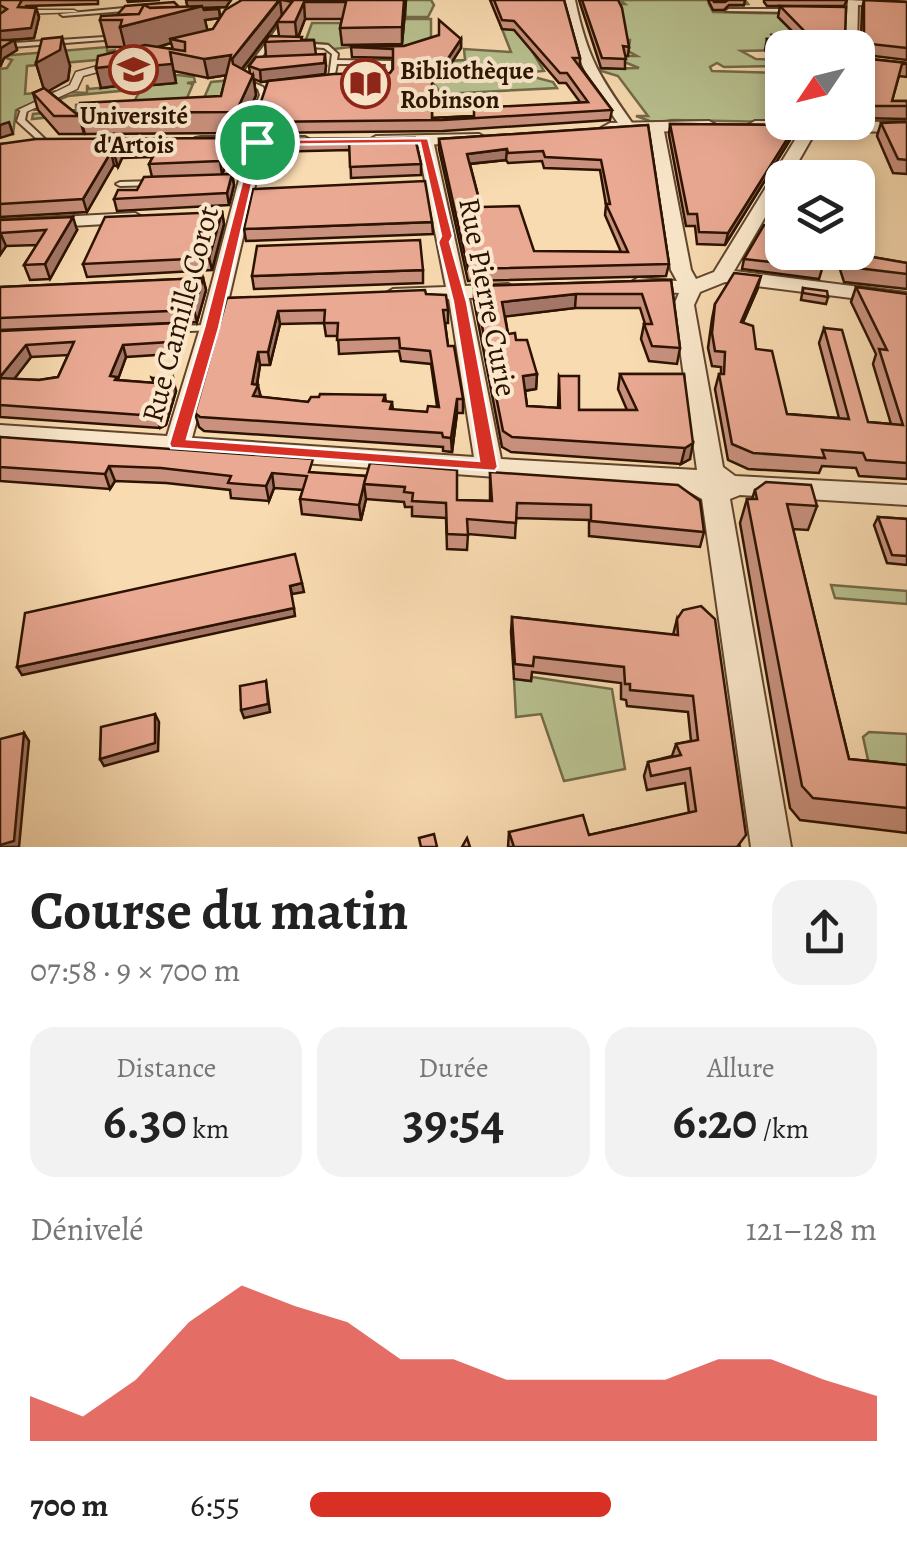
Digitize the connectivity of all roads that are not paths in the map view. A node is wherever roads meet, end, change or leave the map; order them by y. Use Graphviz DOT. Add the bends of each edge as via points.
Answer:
graph roads {
  1 [pos="570,0"];
  2 [pos="850,6"];
  3 [pos="907,6"];
  4 [pos="141,8"];
  5 [pos="729,11"];
  6 [pos="804,11"];
  7 [pos="26,12"];
  8 [pos="74,12"];
  9 [pos="63,14"];
  10 [pos="287,19"];
  11 [pos="132,36"];
  12 [pos="0,46"];
  13 [pos="266,46"];
  14 [pos="332,50"];
  15 [pos="348,50"];
  16 [pos="110,53"];
  17 [pos="322,60"];
  18 [pos="130,61"];
  19 [pos="334,61"];
  20 [pos="111,65"];
  21 [pos="332,78"];
  22 [pos="347,78"];
  23 [pos="375,78"];
  24 [pos="312,81"];
  25 [pos="22,110"];
  26 [pos="638,123"];
  27 [pos="765,127"];
  28 [pos="875,128"];
  29 [pos="907,128"];
  30 [pos="584,131"];
  31 [pos="496,138"];
  32 [pos="424,140"];
  33 [pos="803,140"];
  34 [pos="351,141"];
  35 [pos="174,142"];
  36 [pos="250,142"];
  37 [pos="322,142"];
  38 [pos="66,143"];
  39 [pos="40,144"];
  40 [pos="15,146"];
  41 [pos="167,182"];
  42 [pos="120,184"];
  43 [pos="432,184"];
  44 [pos="407,185"];
  45 [pos="241,191"];
  46 [pos="274,191"];
  47 [pos="213,216"];
  48 [pos="160,218"];
  49 [pos="0,224"];
  50 [pos="444,242"];
  51 [pos="417,244"];
  52 [pos="231,250"];
  53 [pos="260,250"];
  54 [pos="721,276"];
  55 [pos="192,281"];
  56 [pos="621,285"];
  57 [pos="691,288"];
  58 [pos="534,289"];
  59 [pos="221,290"];
  60 [pos="456,292"];
  61 [pos="366,296"];
  62 [pos="907,299"];
  63 [pos="246,300"];
  64 [pos="212,328"];
  65 [pos="159,330"];
  66 [pos="0,434"];
  67 [pos="177,444"];
  68 [pos="489,467"];
  69 [pos="713,484"];
  70 [pos="907,495"];
  71 [pos="771,847"];
  1 -- 26 [label="street" via="575,39 591,70"];
  2 -- 3 [label="street"];
  4 -- 9 [label="lane"];
  5 -- 6 [label="lane"];
  7 -- 8 [label="street"];
  10 -- 13 [label="lane"];
  11 -- 12 [label="lane"];
  13 -- 14 [label="lane"];
  13 -- 36 [label="lane" via="241,80 265,86"];
  14 -- 15 [label="lane"];
  14 -- 19 [label="lane"];
  16 -- 20 [label="lane"];
  17 -- 19 [label="lane"];
  18 -- 20 [label="street"];
  19 -- 21 [label="lane"];
  19 -- 23 [label="lane" via="393,60 388,78"];
  20 -- 25 [label="street" via="79,74 74,90"];
  21 -- 22 [label="lane"];
  21 -- 24 [label="lane"];
  25 -- 39 [label="lane" via="21,120"];
  26 -- 27 [label="street"];
  26 -- 30 [label="street"];
  26 -- 57 [label="street"];
  28 -- 29 [label="street"];
  31 -- 32 [label="street"];
  32 -- 34 [label="street"];
  32 -- 43 [label="street, Rue Pierre Curie"];
  33 -- 54 [label="street"];
  35 -- 36 [label="street"];
  36 -- 37 [label="street"];
  36 -- 45 [label="street, Rue Camille Corot"];
  38 -- 39 [label="street"];
  39 -- 40 [label="street"];
  41 -- 42 [label="lane"];
  43 -- 44 [label="street"];
  43 -- 50 [label="street, Rue Pierre Curie"];
  45 -- 46 [label="street"];
  45 -- 47 [label="street"];
  45 -- 52 [label="street, Rue Camille Corot"];
  48 -- 49 [label="street"];
  50 -- 51 [label="street"];
  50 -- 60 [label="street, Rue Pierre Curie"];
  52 -- 53 [label="street"];
  52 -- 59 [label="street, Rue Camille Corot"];
  54 -- 57 [label="street"];
  54 -- 62 [label="street"];
  55 -- 59 [label="street"];
  56 -- 57 [label="street"];
  57 -- 69 [label="street" via="684,306"];
  58 -- 60 [label="street"];
  59 -- 63 [label="street"];
  59 -- 64 [label="street, Rue Camille Corot"];
  60 -- 61 [label="street"];
  60 -- 68 [label="street, Rue Pierre Curie"];
  64 -- 65 [label="lane"];
  64 -- 67 [label="street, Rue Camille Corot"];
  66 -- 67 [label="street"];
  67 -- 68 [label="street"];
  68 -- 69 [label="street"];
  69 -- 70 [label="street"];
  69 -- 71 [label="street"];
}
